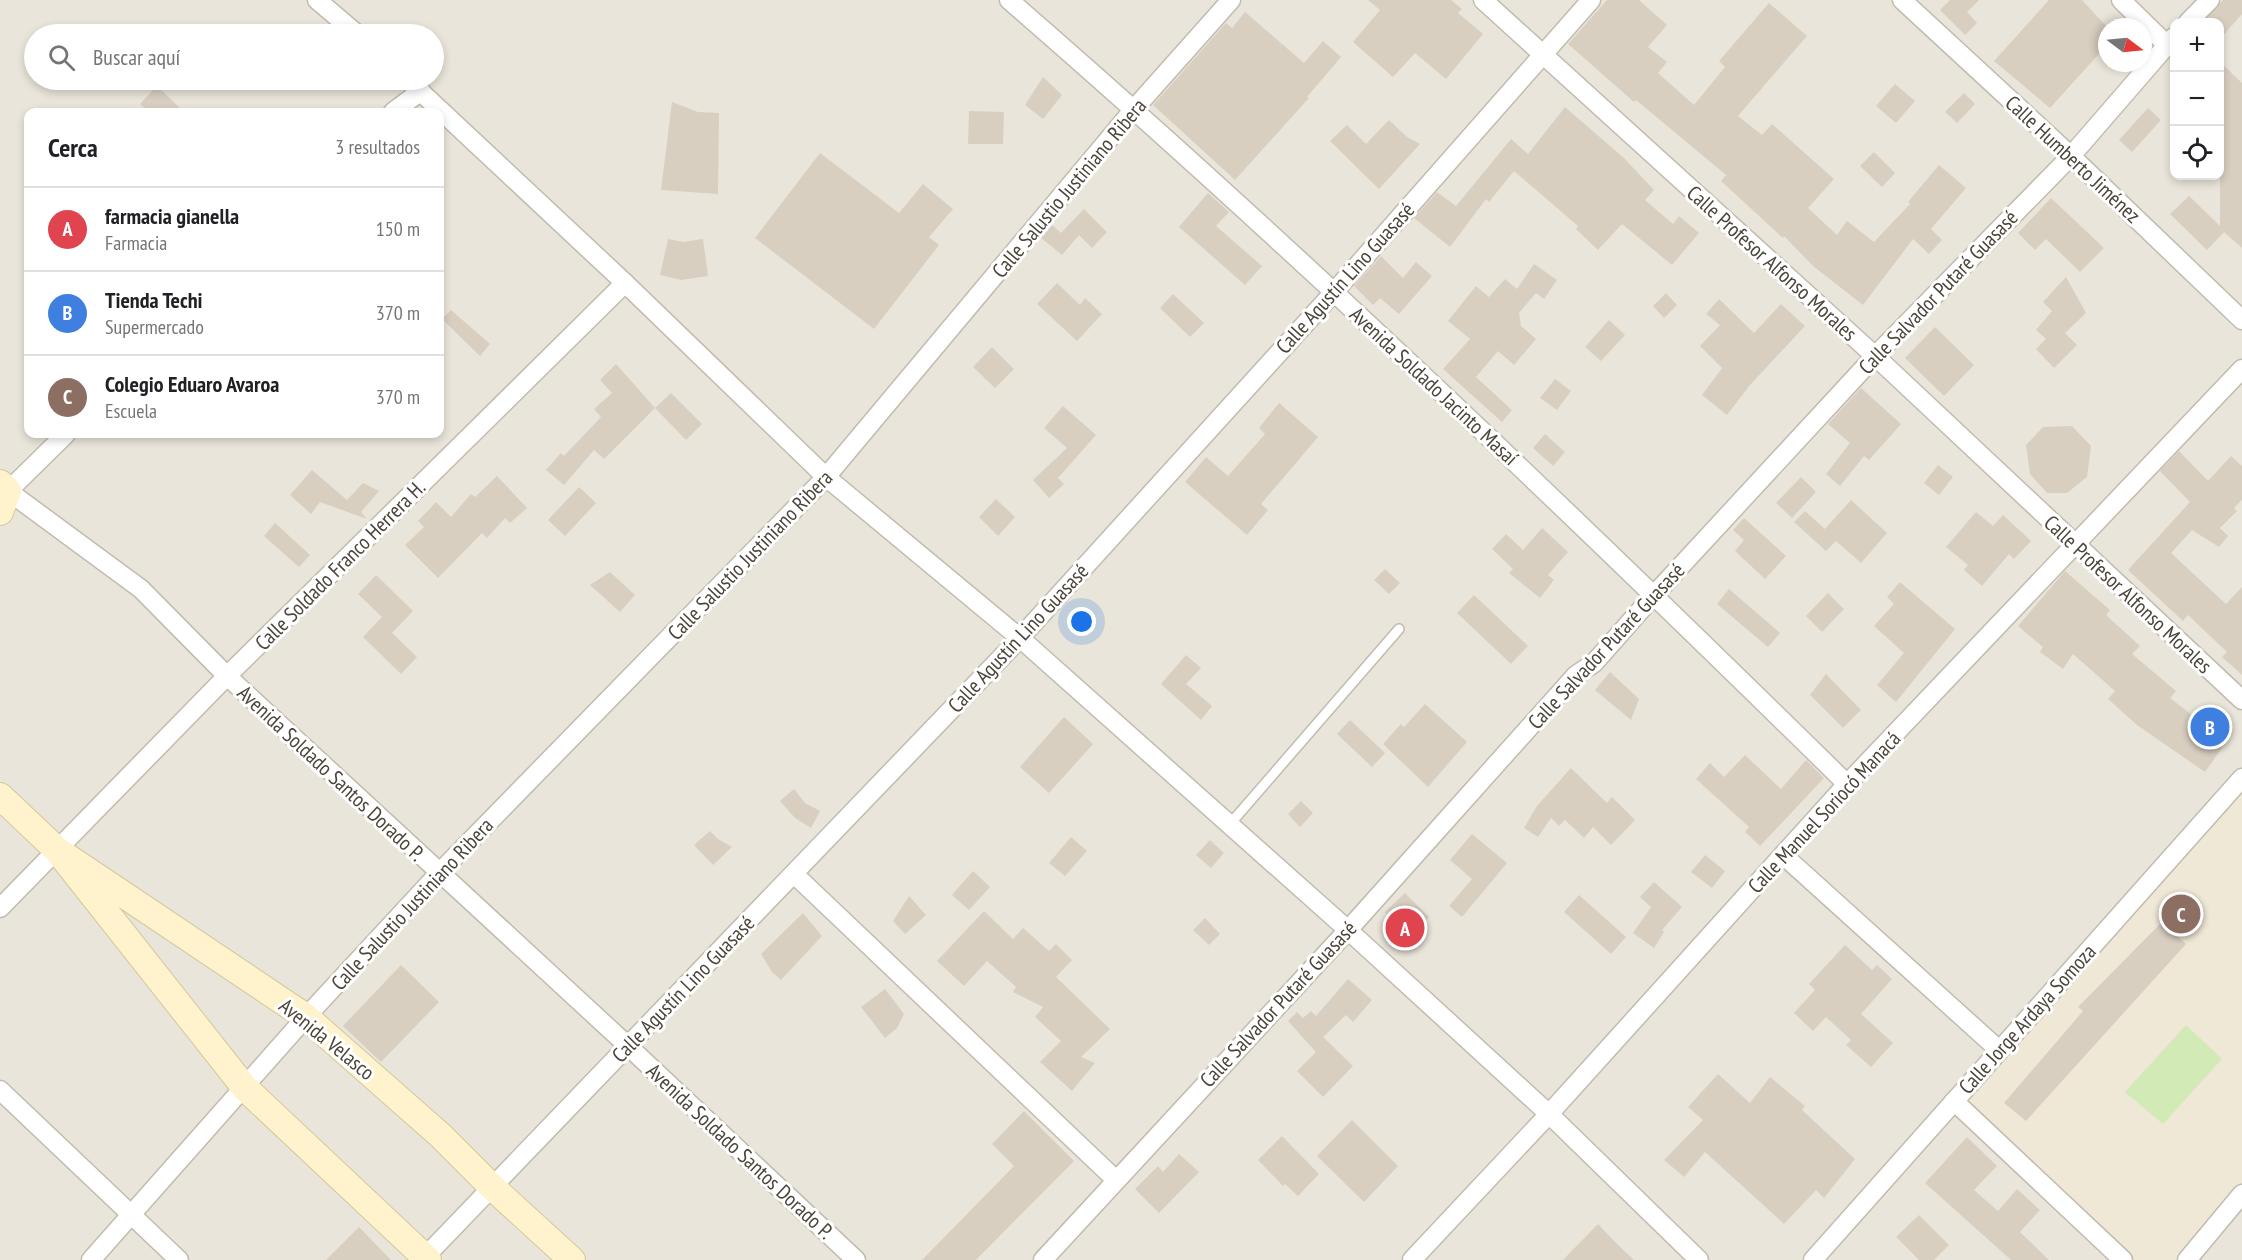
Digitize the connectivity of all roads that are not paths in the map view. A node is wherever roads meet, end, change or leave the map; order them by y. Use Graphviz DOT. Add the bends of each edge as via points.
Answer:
graph roads {
  1 [pos="317,0"];
  2 [pos="1009,0"];
  3 [pos="1231,0"];
  4 [pos="1483,0"];
  5 [pos="1592,0"];
  6 [pos="1902,0"];
  7 [pos="2121,0"];
  8 [pos="2210,0"];
  9 [pos="2192,18"];
  10 [pos="345,24"];
  11 [pos="2170,40"];
  12 [pos="2170,42"];
  13 [pos="1542,54"];
  14 [pos="410,90"];
  15 [pos="419,90"];
  16 [pos="396,108"];
  17 [pos="439,108"];
  18 [pos="1134,109"];
  19 [pos="444,113"];
  20 [pos="2071,156"];
  21 [pos="625,283"];
  22 [pos="1334,292"];
  23 [pos="2242,320"];
  24 [pos="1875,356"];
  25 [pos="2242,369"];
  26 [pos="62,438"];
  27 [pos="826,477"];
  28 [pos="3,495"];
  29 [pos="2076,546"];
  30 [pos="1654,595"];
  31 [pos="1399,629"];
  32 [pos="1020,638"];
  33 [pos="227,676"];
  34 [pos="2242,700"];
  35 [pos="2242,778"];
  36 [pos="1847,784"];
  37 [pos="0,796"];
  38 [pos="1230,824"];
  39 [pos="57,850"];
  40 [pos="1783,855"];
  41 [pos="439,873"];
  42 [pos="794,874"];
  43 [pos="0,908"];
  44 [pos="1348,930"];
  45 [pos="306,1017"];
  46 [pos="628,1046"];
  47 [pos="2000,1050"];
  48 [pos="245,1088"];
  49 [pos="0,1090"];
  50 [pos="1954,1101"];
  51 [pos="1550,1114"];
  52 [pos="1116,1180"];
  53 [pos="492,1188"];
  54 [pos="2242,1194"];
  55 [pos="133,1214"];
  56 [pos="425,1259"];
  57 [pos="91,1260"];
  58 [pos="179,1260"];
  59 [pos="572,1260"];
  60 [pos="856,1260"];
  61 [pos="1042,1260"];
  62 [pos="1412,1260"];
  63 [pos="1700,1260"];
  64 [pos="1813,1260"];
  65 [pos="2124,1260"];
  66 [pos="2187,1260"];
  1 -- 10 [label="street"];
  2 -- 18 [label="street, Avenida Soldado Jacinto Masaí"];
  3 -- 18 [label="street, Calle Salustio Justiniano Ribera"];
  4 -- 13 [label="street, Calle Profesor Alfonso Morales"];
  5 -- 13 [label="street, Calle Agustín Lino Guasasé"];
  6 -- 20 [label="street, Calle Humberto Jiménez"];
  7 -- 11 [label="street"];
  8 -- 9 [label="street"];
  12 -- 20 [label="street, Calle Salvador Putaré Guasasé"];
  13 -- 22 [label="street, Calle Agustín Lino Guasasé"];
  13 -- 24 [label="street, Calle Profesor Alfonso Morales"];
  14 -- 16 [label="street"];
  15 -- 17 [label="street"];
  18 -- 22 [label="street, Avenida Soldado Jacinto Masaí"];
  18 -- 27 [label="street, Calle Salustio Justiniano Ribera"];
  19 -- 21 [label="street"];
  20 -- 23 [label="street, Calle Humberto Jiménez"];
  20 -- 24 [label="street, Calle Salvador Putaré Guasasé"];
  21 -- 27 [label="street"];
  21 -- 33 [label="street, Calle Soldado Franco Herrera H."];
  22 -- 30 [label="street, Avenida Soldado Jacinto Masaí"];
  22 -- 32 [label="street, Calle Agustín Lino Guasasé"];
  24 -- 29 [label="street, Calle Profesor Alfonso Morales"];
  24 -- 30 [label="street, Calle Salvador Putaré Guasasé"];
  25 -- 29 [label="street, Calle Manuel Soriocó Manacá"];
  26 -- 28 [label="street"];
  27 -- 32 [label="street"];
  27 -- 41 [label="street, Calle Salustio Justiniano Ribera"];
  28 -- 33 [label="street, Avenida Soldado Santos Dorado P." via="141,589"];
  29 -- 34 [label="street, Calle Profesor Alfonso Morales"];
  29 -- 36 [label="street, Calle Manuel Soriocó Manacá"];
  30 -- 36 [label="street, Avenida Soldado Jacinto Masaí"];
  30 -- 44 [label="street, Calle Salvador Putaré Guasasé" via="1594,663 1576,675"];
  31 -- 38 [label="lane"];
  32 -- 38 [label="street"];
  32 -- 42 [label="street, Calle Agustín Lino Guasasé"];
  33 -- 39 [label="street, Calle Soldado Franco Herrera H."];
  33 -- 41 [label="street, Avenida Soldado Santos Dorado P."];
  35 -- 47 [label="street, Calle Jorge Ardaya Somoza"];
  36 -- 40 [label="street, Calle Manuel Soriocó Manacá"];
  37 -- 39 [label="street, Avenida Velasco"];
  38 -- 44 [label="street"];
  39 -- 43 [label="street, Calle Soldado Franco Herrera H."];
  39 -- 45 [label="street, Avenida Velasco"];
  39 -- 48 [label="street, Avenida Velasco"];
  40 -- 47 [label="street"];
  40 -- 51 [label="street, Calle Manuel Soriocó Manacá"];
  41 -- 45 [label="street, Calle Salustio Justiniano Ribera"];
  41 -- 46 [label="street, Avenida Soldado Santos Dorado P."];
  42 -- 46 [label="street, Calle Agustín Lino Guasasé"];
  42 -- 52 [label="street"];
  44 -- 51 [label="street"];
  44 -- 52 [label="street, Calle Salvador Putaré Guasasé"];
  45 -- 48 [label="street, Calle Salustio Justiniano Ribera"];
  45 -- 53 [label="street, Avenida Velasco" via="440,1135"];
  46 -- 53 [label="street, Calle Agustín Lino Guasasé"];
  46 -- 60 [label="street, Avenida Soldado Santos Dorado P."];
  47 -- 50 [label="street, Calle Jorge Ardaya Somoza"];
  48 -- 55 [label="street, Calle Salustio Justiniano Ribera"];
  48 -- 56 [label="street, Avenida Velasco"];
  49 -- 55 [label="street"];
  50 -- 64 [label="street, Calle Jorge Ardaya Somoza"];
  50 -- 65 [label="street"];
  51 -- 62 [label="street, Calle Manuel Soriocó Manacá"];
  51 -- 63 [label="street"];
  52 -- 61 [label="street, Calle Salvador Putaré Guasasé"];
  53 -- 56 [label="street, Calle Agustín Lino Guasasé"];
  53 -- 59 [label="street, Avenida Velasco"];
  54 -- 66 [label="street"];
  55 -- 57 [label="street, Calle Salustio Justiniano Ribera"];
  55 -- 58 [label="street"];
}
